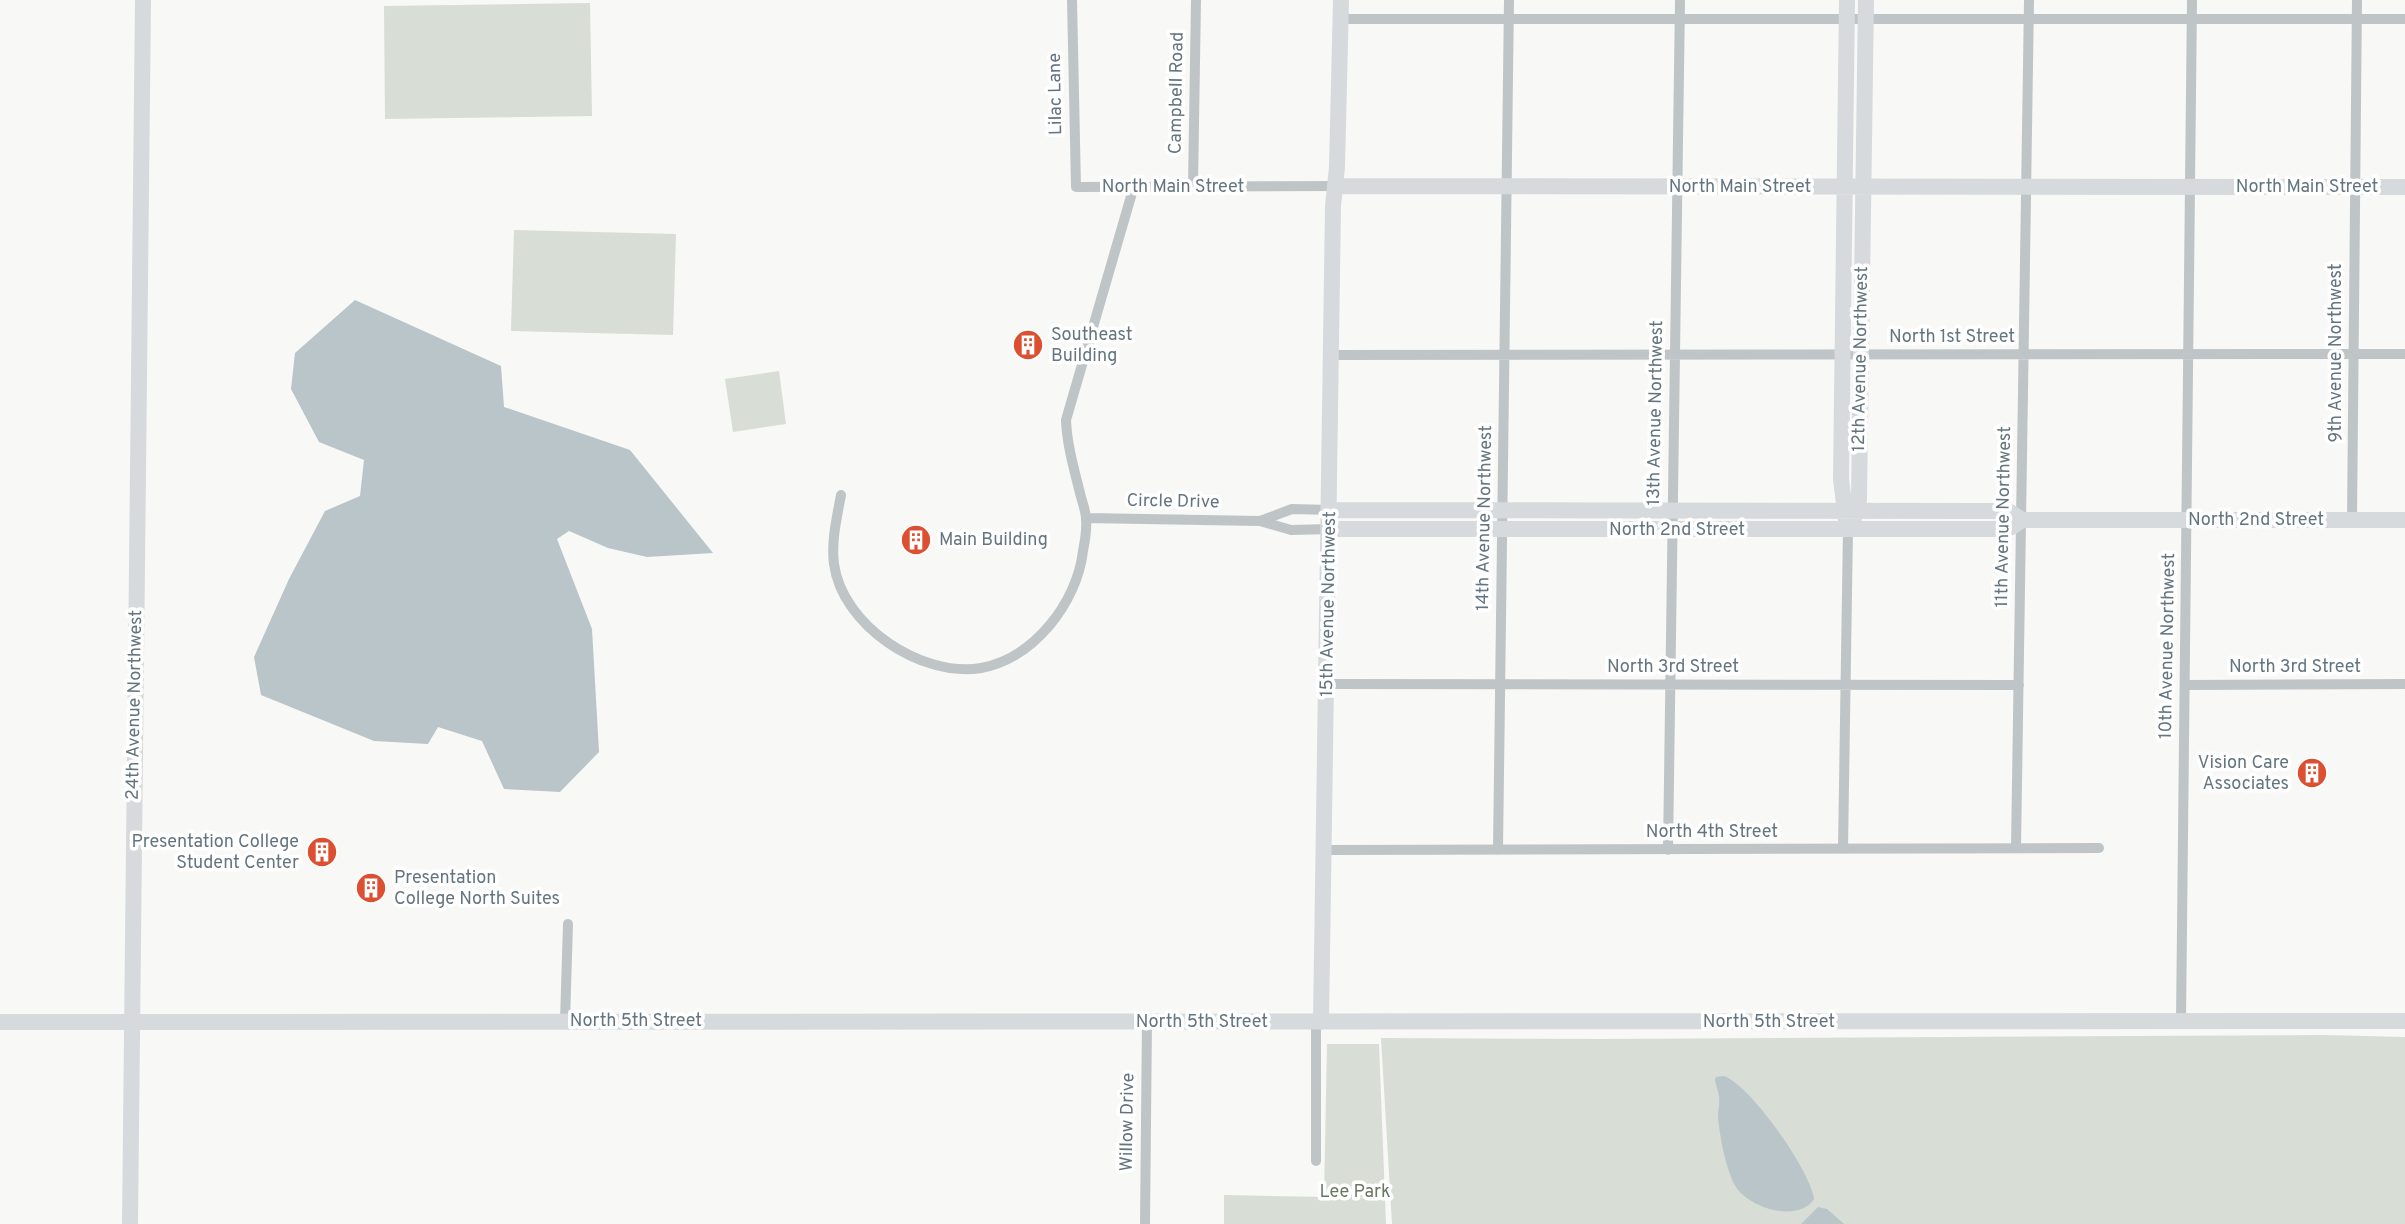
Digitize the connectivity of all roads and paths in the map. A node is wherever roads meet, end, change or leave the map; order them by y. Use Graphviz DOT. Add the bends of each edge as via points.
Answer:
graph roads {
  1 [pos="143,0"];
  2 [pos="1072,0"];
  3 [pos="1196,0"];
  4 [pos="1341,0"];
  5 [pos="1509,0"];
  6 [pos="1680,0"];
  7 [pos="1847,0"];
  8 [pos="1866,0"];
  9 [pos="2029,0"];
  10 [pos="2192,0"];
  11 [pos="2357,0"];
  12 [pos="1341,19"];
  13 [pos="1509,19"];
  14 [pos="1679,19"];
  15 [pos="1846,19"];
  16 [pos="1866,19"];
  17 [pos="2029,19"];
  18 [pos="2192,19"];
  19 [pos="2357,19"];
  20 [pos="2405,19"];
  21 [pos="1134,186"];
  22 [pos="1335,186"];
  23 [pos="1076,187"];
  24 [pos="1193,187"];
  25 [pos="1507,187"];
  26 [pos="1678,187"];
  27 [pos="1845,187"];
  28 [pos="1864,187"];
  29 [pos="2026,187"];
  30 [pos="2190,187"];
  31 [pos="2355,187"];
  32 [pos="2405,187"];
  33 [pos="2405,354"];
  34 [pos="1332,355"];
  35 [pos="1504,355"];
  36 [pos="1675,355"];
  37 [pos="1841,355"];
  38 [pos="1861,355"];
  39 [pos="2024,355"];
  40 [pos="2187,355"];
  41 [pos="2353,355"];
  42 [pos="841,495"];
  43 [pos="1330,510"];
  44 [pos="1850,510"];
  45 [pos="1502,511"];
  46 [pos="1672,511"];
  47 [pos="1086,518"];
  48 [pos="2022,520"];
  49 [pos="2186,520"];
  50 [pos="2352,520"];
  51 [pos="2405,520"];
  52 [pos="1260,521"];
  53 [pos="1330,529"];
  54 [pos="1848,529"];
  55 [pos="1502,530"];
  56 [pos="1672,530"];
  57 [pos="1328,684"];
  58 [pos="1670,684"];
  59 [pos="2405,684"];
  60 [pos="1500,685"];
  61 [pos="1846,685"];
  62 [pos="2019,685"];
  63 [pos="2185,685"];
  64 [pos="2016,848"];
  65 [pos="2099,848"];
  66 [pos="1843,849"];
  67 [pos="1324,850"];
  68 [pos="1498,850"];
  69 [pos="1668,850"];
  70 [pos="568,924"];
  71 [pos="565,1021"];
  72 [pos="1147,1021"];
  73 [pos="2180,1021"];
  74 [pos="2405,1021"];
  75 [pos="0,1022"];
  76 [pos="1318,1022"];
  77 [pos="132,1023"];
  78 [pos="1316,1161"];
  79 [pos="130,1224"];
  80 [pos="1145,1224"];
  1 -- 77 [label="street, 24th Avenue Northwest"];
  2 -- 23 [label="street, Lilac Lane"];
  3 -- 24 [label="street, Campbell Road"];
  4 -- 12 [label="street, 15th Avenue Northwest"];
  5 -- 13 [label="street, 14th Avenue Northwest"];
  6 -- 14 [label="street, 13th Avenue Northwest"];
  7 -- 15 [label="street, 12th Avenue Northwest"];
  8 -- 16 [label="street, 12th Avenue Northwest"];
  9 -- 17 [label="street, 11th Avenue Northwest"];
  10 -- 18 [label="street, 10th Avenue Northwest"];
  11 -- 19 [label="street, 9th Avenue Northwest"];
  12 -- 13 [label="street"];
  12 -- 22 [label="street, 15th Avenue Northwest"];
  13 -- 14 [label="street"];
  13 -- 25 [label="street, 14th Avenue Northwest"];
  14 -- 15 [label="street"];
  14 -- 26 [label="street, 13th Avenue Northwest"];
  15 -- 16 [label="street"];
  15 -- 27 [label="street, 12th Avenue Northwest"];
  16 -- 17 [label="street"];
  16 -- 28 [label="street, 12th Avenue Northwest"];
  17 -- 18 [label="street"];
  17 -- 29 [label="street, 11th Avenue Northwest"];
  18 -- 19 [label="street"];
  18 -- 30 [label="street, 10th Avenue Northwest"];
  19 -- 20 [label="street"];
  19 -- 31 [label="street, 9th Avenue Northwest"];
  21 -- 23 [label="street, North Main Street"];
  21 -- 24 [label="street, North Main Street"];
  21 -- 47 [label="street" via="1066,421"];
  22 -- 24 [label="street, North Main Street"];
  22 -- 25 [label="street, North Main Street"];
  22 -- 34 [label="street, 15th Avenue Northwest"];
  25 -- 26 [label="street, North Main Street"];
  25 -- 35 [label="street, 14th Avenue Northwest"];
  26 -- 27 [label="street, North Main Street"];
  26 -- 36 [label="street, 13th Avenue Northwest"];
  27 -- 28 [label="street, North Main Street"];
  27 -- 37 [label="street, 12th Avenue Northwest"];
  28 -- 29 [label="street, North Main Street"];
  28 -- 38 [label="street, 12th Avenue Northwest"];
  29 -- 30 [label="street, North Main Street"];
  29 -- 39 [label="street, 11th Avenue Northwest"];
  30 -- 31 [label="street, North Main Street"];
  30 -- 40 [label="street, 10th Avenue Northwest"];
  31 -- 32 [label="street, North Main Street"];
  31 -- 41 [label="street, 9th Avenue Northwest"];
  33 -- 41 [label="street, North 1st Street"];
  34 -- 35 [label="street, North 1st Street"];
  34 -- 43 [label="street, 15th Avenue Northwest"];
  35 -- 36 [label="street, North 1st Street"];
  35 -- 45 [label="street, 14th Avenue Northwest"];
  36 -- 37 [label="street, North 1st Street"];
  36 -- 46 [label="street, 13th Avenue Northwest"];
  37 -- 38 [label="street, North 1st Street"];
  37 -- 44 [label="street, 12th Avenue Northwest" via="1840,479"];
  38 -- 39 [label="street, North 1st Street"];
  38 -- 44 [label="street, 12th Avenue Northwest"];
  39 -- 40 [label="street, North 1st Street"];
  39 -- 48 [label="street, 11th Avenue Northwest"];
  40 -- 41 [label="street, North 1st Street"];
  40 -- 49 [label="street, 10th Avenue Northwest"];
  41 -- 50 [label="street, 9th Avenue Northwest"];
  42 -- 47 [label="street" via="833,563 854,610 883,641 899,650 961,669 1009,658 1044,632 1062,611 1076,583"];
  43 -- 45 [label="street, North 2nd Street"];
  43 -- 52 [label="street, Circle Drive" via="1292,509"];
  43 -- 53 [label="street, 15th Avenue Northwest"];
  44 -- 46 [label="street, North 2nd Street"];
  44 -- 48 [label="street, North 2nd Street" via="1998,511"];
  44 -- 54 [label="street, 12th Avenue Northwest"];
  45 -- 46 [label="street, North 2nd Street"];
  45 -- 55 [label="street, 14th Avenue Northwest"];
  46 -- 56 [label="street, 13th Avenue Northwest"];
  47 -- 52 [label="street, Circle Drive"];
  48 -- 49 [label="street, North 2nd Street"];
  48 -- 54 [label="street, North 2nd Street" via="2000,529"];
  48 -- 62 [label="street, 11th Avenue Northwest"];
  49 -- 50 [label="street, North 2nd Street"];
  49 -- 63 [label="street, 10th Avenue Northwest"];
  50 -- 51 [label="street, North 2nd Street"];
  52 -- 53 [label="street, Circle Drive" via="1292,530"];
  53 -- 55 [label="street, North 2nd Street"];
  53 -- 57 [label="street, 15th Avenue Northwest"];
  54 -- 56 [label="street, North 2nd Street"];
  54 -- 61 [label="street, 12th Avenue Northwest"];
  55 -- 56 [label="street, North 2nd Street"];
  55 -- 60 [label="street, 14th Avenue Northwest"];
  56 -- 58 [label="street, 13th Avenue Northwest"];
  57 -- 60 [label="street, North 3rd Street"];
  57 -- 67 [label="street, 15th Avenue Northwest"];
  58 -- 60 [label="street, North 3rd Street"];
  58 -- 61 [label="street, North 3rd Street"];
  58 -- 69 [label="street, 13th Avenue Northwest"];
  59 -- 63 [label="street, North 3rd Street"];
  60 -- 68 [label="street, 14th Avenue Northwest"];
  61 -- 62 [label="street, North 3rd Street"];
  61 -- 66 [label="street, 12th Avenue Northwest"];
  62 -- 64 [label="street, 11th Avenue Northwest"];
  63 -- 73 [label="street, 10th Avenue Northwest"];
  64 -- 65 [label="street, North 4th Street"];
  64 -- 66 [label="street, North 4th Street"];
  66 -- 69 [label="street, North 4th Street"];
  67 -- 68 [label="street, North 4th Street"];
  67 -- 76 [label="street, 15th Avenue Northwest"];
  68 -- 69 [label="street, North 4th Street"];
  70 -- 71 [label="street"];
  71 -- 72 [label="street, North 5th Street"];
  71 -- 77 [label="street, North 5th Street"];
  72 -- 76 [label="street, North 5th Street"];
  72 -- 80 [label="street, Willow Drive"];
  73 -- 74 [label="street, North 5th Street"];
  73 -- 76 [label="street, North 5th Street"];
  75 -- 77 [label="street, North 5th Street"];
  76 -- 78 [label="street, 15th Avenue Northwest"];
  77 -- 79 [label="street, 24th Avenue Northwest"];
}
